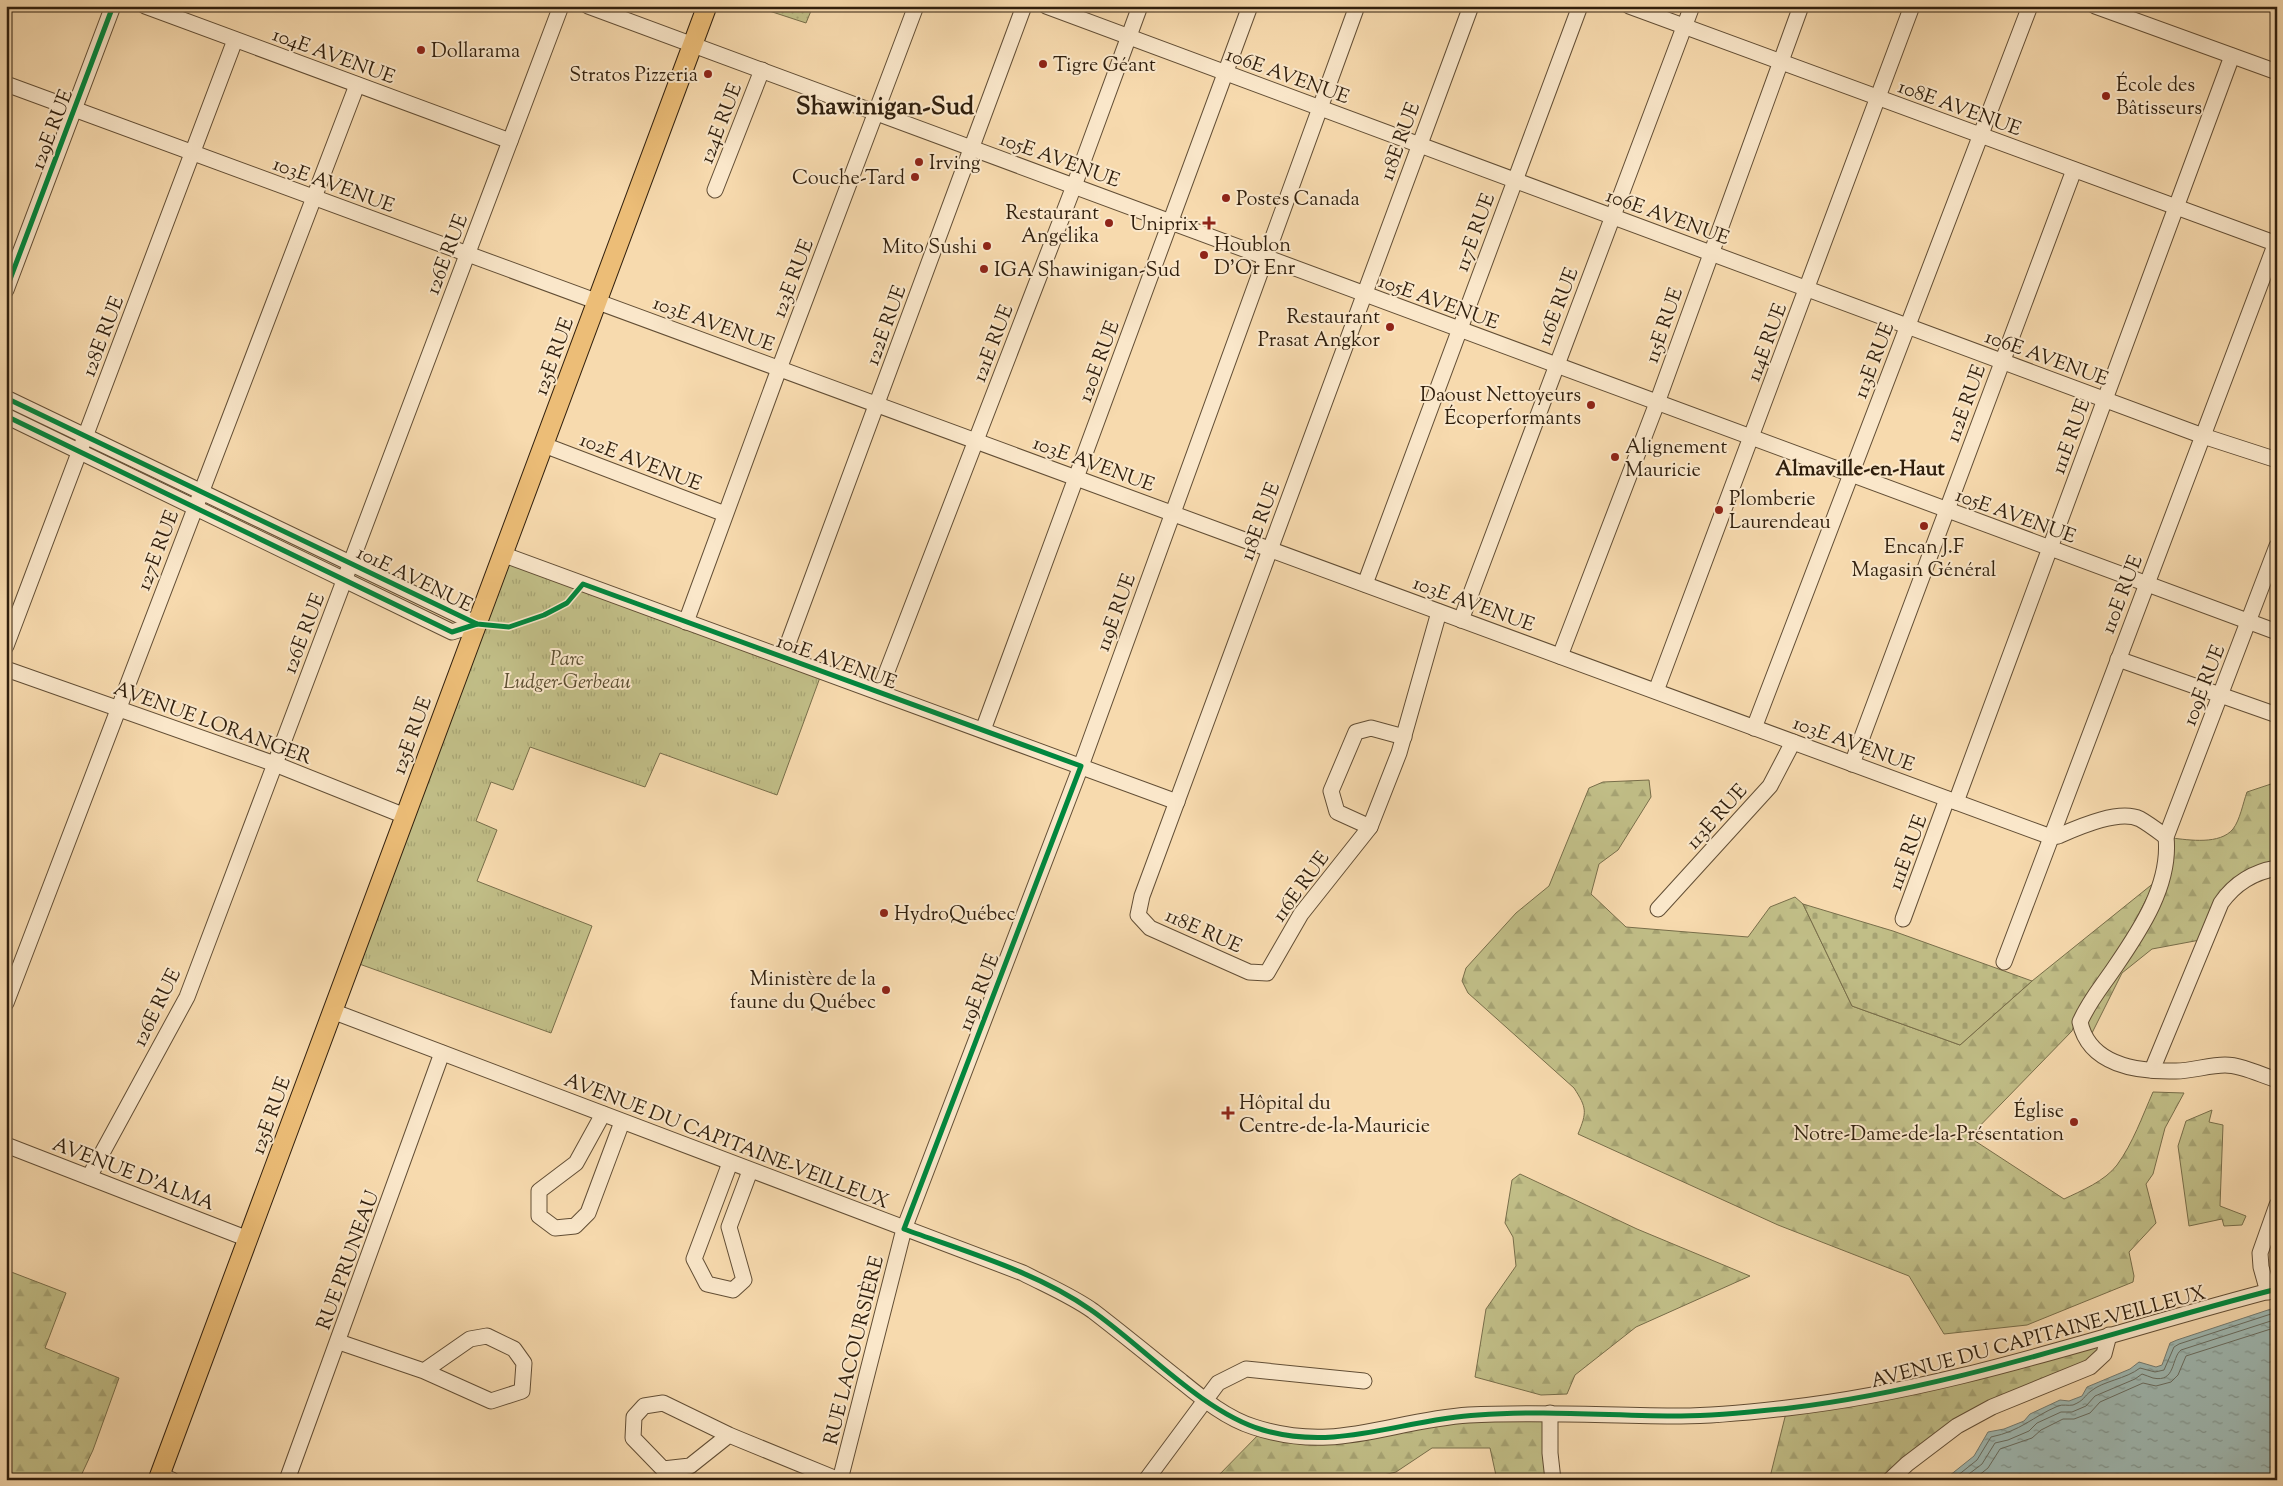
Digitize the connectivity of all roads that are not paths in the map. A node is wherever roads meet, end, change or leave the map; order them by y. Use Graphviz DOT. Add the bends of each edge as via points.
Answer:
graph roads {
  1 [pos="112,6"];
  2 [pos="145,6"];
  3 [pos="561,6"];
  4 [pos="588,6"];
  5 [pos="707,6"];
  6 [pos="916,6"];
  7 [pos="1024,6"];
  8 [pos="1046,6"];
  9 [pos="1140,6"];
  10 [pos="1250,6"];
  11 [pos="1358,6"];
  12 [pos="1471,6"];
  13 [pos="1580,6"];
  14 [pos="1629,6"];
  15 [pos="1692,6"];
  16 [pos="1800,6"];
  17 [pos="1912,6"];
  18 [pos="2030,6"];
  19 [pos="2095,6"];
  20 [pos="1684,26"];
  21 [pos="1129,37"];
  22 [pos="235,40"];
  23 [pos="693,44"];
  24 [pos="2232,56"];
  25 [pos="1780,62"];
  26 [pos="762,70"];
  27 [pos="2277,72"];
  28 [pos="1225,73"];
  29 [pos="6,84"];
  30 [pos="357,85"];
  31 [pos="1878,98"];
  32 [pos="1321,108"];
  33 [pos="74,109"];
  34 [pos="877,113"];
  35 [pos="1981,136"];
  36 [pos="510,141"];
  37 [pos="1419,145"];
  38 [pos="972,148"];
  39 [pos="192,153"];
  40 [pos="2074,170"];
  41 [pos="1515,180"];
  42 [pos="1074,186"];
  43 [pos="715,190"];
  44 [pos="314,198"];
  45 [pos="2176,207"];
  46 [pos="1612,217"];
  47 [pos="1170,222"];
  48 [pos="2276,243"];
  49 [pos="1710,253"];
  50 [pos="467,254"];
  51 [pos="1266,258"];
  52 [pos="1806,289"];
  53 [pos="6,290"];
  54 [pos="1364,294"];
  55 [pos="597,302"];
  56 [pos="1908,327"];
  57 [pos="1460,330"];
  58 [pos="2002,362"];
  59 [pos="1556,365"];
  60 [pos="779,368"];
  61 [pos="6,398"];
  62 [pos="2105,400"];
  63 [pos="1657,403"];
  64 [pos="876,405"];
  65 [pos="6,416"];
  66 [pos="85,436"];
  67 [pos="2203,436"];
  68 [pos="1751,438"];
  69 [pos="976,441"];
  70 [pos="544,445"];
  71 [pos="80,452"];
  72 [pos="2277,460"];
  73 [pos="1851,475"];
  74 [pos="1076,478"];
  75 [pos="201,492"];
  76 [pos="195,508"];
  77 [pos="1947,510"];
  78 [pos="725,514"];
  79 [pos="1173,514"];
  80 [pos="2277,546"];
  81 [pos="2050,549"];
  82 [pos="1270,550"];
  83 [pos="502,554"];
  84 [pos="350,564"];
  85 [pos="344,580"];
  86 [pos="1365,584"];
  87 [pos="2147,584"];
  88 [pos="1439,612"];
  89 [pos="1460,620"];
  90 [pos="686,622"];
  91 [pos="2248,622"];
  92 [pos="477,624"];
  93 [pos="2277,632"];
  94 [pos="6,646"];
  95 [pos="1560,656"];
  96 [pos="783,657"];
  97 [pos="2118,659"];
  98 [pos="6,669"];
  99 [pos="1656,691"];
  100 [pos="879,692"];
  101 [pos="2220,696"];
  102 [pos="118,709"];
  103 [pos="2277,715"];
  104 [pos="1754,728"];
  105 [pos="983,730"];
  106 [pos="1404,737"];
  107 [pos="1792,742"];
  108 [pos="275,764"];
  109 [pos="1852,764"];
  110 [pos="1080,766"];
  111 [pos="1952,800"];
  112 [pos="1177,802"];
  113 [pos="405,816"];
  114 [pos="1370,827"];
  115 [pos="2051,837"];
  116 [pos="2166,837"];
  117 [pos="2277,868"];
  118 [pos="1658,909"];
  119 [pos="1903,919"];
  120 [pos="2004,962"];
  121 [pos="1267,972"];
  122 [pos="6,1003"];
  123 [pos="332,1012"];
  124 [pos="442,1053"];
  125 [pos="2152,1070"];
  126 [pos="2277,1080"];
  127 [pos="603,1114"];
  128 [pos="622,1122"];
  129 [pos="6,1144"];
  130 [pos="730,1163"];
  131 [pos="750,1170"];
  132 [pos="89,1177"];
  133 [pos="2277,1206"];
  134 [pos="904,1229"];
  135 [pos="248,1239"];
  136 [pos="2272,1290"];
  137 [pos="2109,1335"];
  138 [pos="339,1342"];
  139 [pos="424,1371"];
  140 [pos="1364,1381"];
  141 [pos="1205,1400"];
  142 [pos="1550,1413"];
  143 [pos="729,1435"];
  144 [pos="163,1478"];
  145 [pos="1549,1478"];
  146 [pos="287,1480"];
  147 [pos="840,1480"];
  148 [pos="1146,1480"];
  149 [pos="1890,1480"];
  1 -- 33 [label="street, 129E RUE"];
  2 -- 22 [label="street, 104E AVENUE"];
  3 -- 36 [label="street, 126E RUE"];
  4 -- 23 [label="street, 105E AVENUE"];
  5 -- 23 [label="main road, 125E RUE"];
  6 -- 34 [label="street, 123E RUE"];
  7 -- 38 [label="street, 122E RUE"];
  8 -- 21 [label="street, 106E AVENUE"];
  9 -- 21 [label="street, 121E RUE"];
  10 -- 28 [label="street, 120E RUE"];
  11 -- 32 [label="street, 119E RUE"];
  12 -- 37 [label="street, 118E RUE"];
  13 -- 41 [label="street, 117E RUE"];
  14 -- 20 [label="street, 108E AVENUE"];
  15 -- 20 [label="street, 116E RUE"];
  16 -- 25 [label="street, 115E RUE"];
  17 -- 31 [label="street, 114E RUE"];
  18 -- 35 [label="street, 113E RUE"];
  19 -- 24 [label="street"];
  20 -- 25 [label="street, 108E AVENUE"];
  20 -- 46 [label="street, 116E RUE"];
  21 -- 28 [label="street, 106E AVENUE"];
  21 -- 42 [label="street, 121E RUE"];
  22 -- 30 [label="street, 104E AVENUE"];
  22 -- 39 [label="street, 128E RUE"];
  23 -- 26 [label="street, 105E AVENUE"];
  23 -- 55 [label="main road, 125E RUE"];
  24 -- 27 [label="street"];
  24 -- 45 [label="street, 111E RUE"];
  25 -- 31 [label="street, 108E AVENUE"];
  25 -- 49 [label="street, 115E RUE"];
  26 -- 34 [label="street, 105E AVENUE"];
  26 -- 43 [label="street, 124E RUE"];
  28 -- 32 [label="street, 106E AVENUE"];
  28 -- 47 [label="street, 120E RUE"];
  29 -- 33 [label="street, 103E AVENUE"];
  30 -- 36 [label="street, 104E AVENUE"];
  30 -- 44 [label="street, 127E RUE"];
  31 -- 35 [label="street, 108E AVENUE"];
  31 -- 52 [label="street, 114E RUE"];
  32 -- 37 [label="street, 106E AVENUE"];
  32 -- 51 [label="street, 119E RUE"];
  33 -- 39 [label="street, 103E AVENUE"];
  33 -- 53 [label="street, 129E RUE"];
  34 -- 38 [label="street, 105E AVENUE"];
  34 -- 60 [label="street, 123E RUE"];
  35 -- 40 [label="street, 108E AVENUE"];
  35 -- 56 [label="street, 113E RUE"];
  36 -- 50 [label="street, 126E RUE"];
  37 -- 41 [label="street, 106E AVENUE"];
  37 -- 54 [label="street, 118E RUE"];
  38 -- 42 [label="street, 105E AVENUE"];
  38 -- 64 [label="street, 122E RUE"];
  39 -- 44 [label="street, 103E AVENUE"];
  39 -- 66 [label="street, 128E RUE"];
  40 -- 45 [label="street, 108E AVENUE"];
  40 -- 58 [label="street, 112E RUE"];
  41 -- 46 [label="street, 106E AVENUE"];
  41 -- 57 [label="street, 117E RUE"];
  42 -- 47 [label="street, 105E AVENUE"];
  42 -- 69 [label="street, 121E RUE"];
  44 -- 50 [label="street, 103E AVENUE"];
  44 -- 75 [label="street, 127E RUE"];
  45 -- 48 [label="street, 108E AVENUE"];
  45 -- 62 [label="street, 111E RUE"];
  46 -- 49 [label="street, 106E AVENUE"];
  46 -- 59 [label="street, 116E RUE"];
  47 -- 51 [label="street, 105E AVENUE"];
  47 -- 74 [label="street, 120E RUE"];
  48 -- 67 [label="street, 110E RUE"];
  49 -- 52 [label="street, 106E AVENUE"];
  49 -- 63 [label="street, 115E RUE"];
  50 -- 55 [label="street, 103E AVENUE"];
  50 -- 84 [label="street, 126E RUE"];
  51 -- 54 [label="street, 105E AVENUE"];
  51 -- 79 [label="street, 119E RUE"];
  52 -- 56 [label="street, 106E AVENUE"];
  52 -- 68 [label="street, 114E RUE"];
  54 -- 57 [label="street, 105E AVENUE"];
  54 -- 82 [label="street, 118E RUE"];
  55 -- 60 [label="street, 103E AVENUE"];
  55 -- 70 [label="main road, 125E RUE"];
  56 -- 58 [label="street, 106E AVENUE"];
  56 -- 73 [label="street, 113E RUE"];
  57 -- 59 [label="street, 105E AVENUE"];
  57 -- 86 [label="street, 117E RUE"];
  58 -- 62 [label="street, 106E AVENUE"];
  58 -- 77 [label="street, 112E RUE"];
  59 -- 63 [label="street, 105E AVENUE"];
  59 -- 89 [label="street, 116E RUE"];
  60 -- 64 [label="street, 103E AVENUE"];
  60 -- 78 [label="street, 123E RUE"];
  61 -- 66 [label="street, 101E AVENUE"];
  62 -- 67 [label="street, 106E AVENUE"];
  62 -- 81 [label="street, 111E RUE"];
  63 -- 68 [label="street, 105E AVENUE"];
  63 -- 95 [label="street, 115E RUE"];
  64 -- 69 [label="street, 103E AVENUE"];
  64 -- 96 [label="street, 122E RUE"];
  65 -- 71 [label="street, 101E AVENUE"];
  66 -- 71 [label="street, 128E RUE"];
  66 -- 75 [label="street, 101E AVENUE"];
  67 -- 72 [label="street, 106E AVENUE"];
  67 -- 87 [label="street, 110E RUE"];
  68 -- 73 [label="street, 105E AVENUE"];
  68 -- 99 [label="street, 114E RUE"];
  69 -- 74 [label="street, 103E AVENUE"];
  69 -- 100 [label="street, 121E RUE"];
  70 -- 78 [label="street, 102E AVENUE"];
  70 -- 83 [label="main road, 125E RUE"];
  71 -- 76 [label="street, 101E AVENUE"];
  71 -- 94 [label="street, 128E RUE"];
  73 -- 77 [label="street, 105E AVENUE"];
  73 -- 104 [label="street, 113E RUE"];
  74 -- 79 [label="street, 103E AVENUE"];
  74 -- 105 [label="street, 120E RUE"];
  75 -- 76 [label="street, 127E RUE"];
  75 -- 84 [label="street, 101E AVENUE"];
  76 -- 85 [label="street, 101E AVENUE"];
  76 -- 102 [label="street, 127E RUE"];
  77 -- 81 [label="street, 105E AVENUE"];
  77 -- 109 [label="street, 112E RUE"];
  78 -- 90 [label="street, 123E RUE"];
  79 -- 82 [label="street, 103E AVENUE"];
  79 -- 110 [label="street, 119E RUE"];
  80 -- 91 [label="street, 109E RUE"];
  81 -- 87 [label="street, 105E AVENUE"];
  81 -- 111 [label="street, 111E RUE"];
  82 -- 86 [label="street, 103E AVENUE"];
  82 -- 112 [label="street, 118E RUE"];
  83 -- 90 [label="street, 101E AVENUE"];
  83 -- 92 [label="main road, 125E RUE"];
  84 -- 85 [label="street, 126E RUE"];
  84 -- 92 [label="street, 101E AVENUE"];
  85 -- 92 [label="street, 101E AVENUE" via="452,632"];
  85 -- 108 [label="street, 126E RUE"];
  86 -- 88 [label="street, 103E AVENUE"];
  87 -- 91 [label="street, 105E AVENUE"];
  87 -- 97 [label="street, 110E RUE"];
  88 -- 89 [label="street, 103E AVENUE"];
  88 -- 106 [label="street, 116E RUE"];
  89 -- 95 [label="street, 103E AVENUE"];
  90 -- 96 [label="street, 101E AVENUE"];
  91 -- 93 [label="street, 105E AVENUE"];
  91 -- 101 [label="street, 109E RUE"];
  92 -- 113 [label="main road, 125E RUE"];
  95 -- 99 [label="street, 103E AVENUE"];
  96 -- 100 [label="street, 101E AVENUE"];
  97 -- 101 [label="street"];
  97 -- 115 [label="street, 110E RUE"];
  98 -- 102 [label="street, AVENUE LORANGER"];
  99 -- 104 [label="street, 103E AVENUE"];
  100 -- 105 [label="street, 101E AVENUE"];
  101 -- 103 [label="street"];
  101 -- 116 [label="street, 109E RUE"];
  102 -- 108 [label="street, AVENUE LORANGER"];
  102 -- 122 [label="street, 127E RUE"];
  104 -- 107 [label="street, 103E AVENUE"];
  105 -- 110 [label="street, 101E AVENUE"];
  106 -- 114 [label="street, 116E RUE"];
  106 -- 114 [label="street" via="1371,728 1356,732 1331,791 1337,812"];
  107 -- 109 [label="street, 103E AVENUE"];
  107 -- 118 [label="street, 113E RUE" via="1770,786"];
  108 -- 113 [label="street, AVENUE LORANGER"];
  108 -- 132 [label="street, 126E RUE" via="187,997"];
  109 -- 111 [label="street, 103E AVENUE"];
  110 -- 112 [label="street, 101E AVENUE"];
  110 -- 134 [label="street, 119E RUE"];
  111 -- 115 [label="street, 103E AVENUE"];
  111 -- 119 [label="street, 111E RUE"];
  112 -- 121 [label="street, 118E RUE" via="1138,915 1150,928 1249,972"];
  113 -- 123 [label="main road, 125E RUE"];
  114 -- 121 [label="street, 116E RUE" via="1301,914"];
  115 -- 116 [label="street" via="2129,816 2140,819"];
  115 -- 120 [label="street, 110E RUE"];
  116 -- 125 [label="street" via="2166,864 2161,885 2080,1022 2087,1042 2096,1053 2122,1065"];
  117 -- 125 [label="street" via="2246,878 2231,890 2215,914"];
  123 -- 124 [label="street, AVENUE DU CAPITAINE-VEILLEUX"];
  123 -- 135 [label="main road, 125E RUE"];
  124 -- 127 [label="street, AVENUE DU CAPITAINE-VEILLEUX"];
  124 -- 138 [label="street, RUE PRUNEAU"];
  125 -- 126 [label="street" via="2176,1071 2226,1065"];
  127 -- 128 [label="street, AVENUE DU CAPITAINE-VEILLEUX"];
  127 -- 128 [label="street" via="576,1163 539,1191 538,1216 555,1228 575,1226 588,1214"];
  128 -- 130 [label="street, AVENUE DU CAPITAINE-VEILLEUX"];
  129 -- 132 [label="street, AVENUE D'ALMA"];
  130 -- 131 [label="street, AVENUE DU CAPITAINE-VEILLEUX"];
  130 -- 131 [label="street" via="694,1259 706,1284 733,1290 744,1280 729,1227"];
  131 -- 134 [label="street, AVENUE DU CAPITAINE-VEILLEUX"];
  132 -- 135 [label="street, AVENUE D'ALMA"];
  133 -- 136 [label="street" via="2260,1253 2261,1267"];
  134 -- 141 [label="street, AVENUE DU CAPITAINE-VEILLEUX" via="1023,1273 1089,1308"];
  134 -- 147 [label="street, RUE LACOURSIÈRE"];
  135 -- 144 [label="main road, 125E RUE"];
  136 -- 137 [label="street, AVENUE DU CAPITAINE-VEILLEUX"];
  137 -- 142 [label="street, AVENUE DU CAPITAINE-VEILLEUX" via="1961,1376 1842,1401 1685,1416"];
  137 -- 149 [label="street" via="2104,1354 2090,1367 1992,1407 1957,1426"];
  138 -- 139 [label="street"];
  138 -- 146 [label="street, RUE PRUNEAU"];
  139 -- 139 [label="street" via="491,1401 522,1391 524,1363 514,1348 487,1336 470,1339"];
  140 -- 141 [label="street" via="1246,1369 1218,1383"];
  141 -- 142 [label="street, AVENUE DU CAPITAINE-VEILLEUX" via="1249,1426 1284,1436 1321,1439 1455,1416"];
  141 -- 148 [label="street"];
  142 -- 145 [label="street"];
  143 -- 143 [label="street" via="663,1403 644,1406 634,1417 632,1438 663,1469 690,1466"];
  143 -- 147 [label="street"];
}
